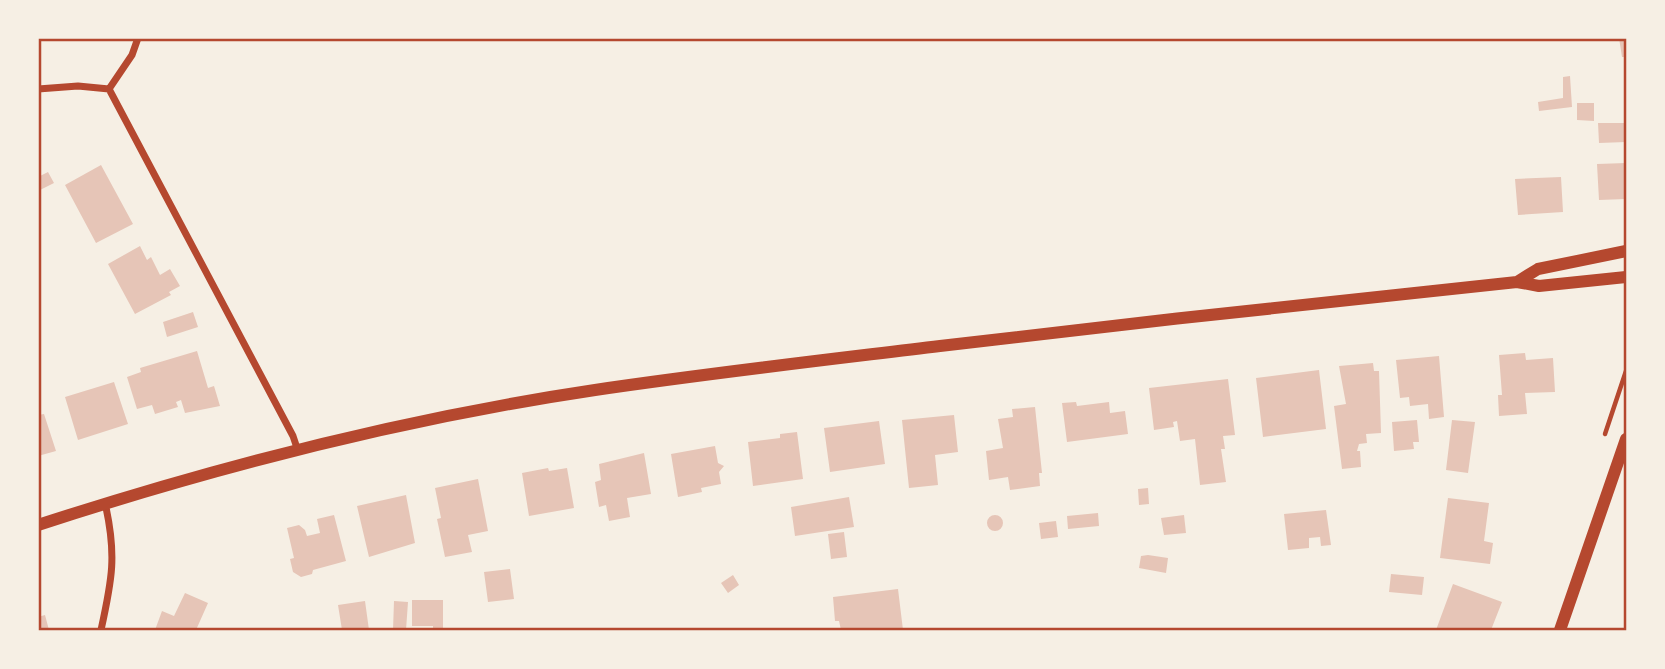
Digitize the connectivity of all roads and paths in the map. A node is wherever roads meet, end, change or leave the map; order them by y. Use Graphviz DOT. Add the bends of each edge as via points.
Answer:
graph roads {
  1 [pos="138,38"];
  2 [pos="38,89"];
  3 [pos="109,89"];
  4 [pos="1626,251"];
  5 [pos="1626,277"];
  6 [pos="1517,282"];
  7 [pos="1626,439"];
  8 [pos="298,451"];
  9 [pos="105,503"];
  10 [pos="38,526"];
  11 [pos="101,631"];
  12 [pos="1560,631"];
  1 -- 3 [label="street"];
  2 -- 3 [label="street"];
  3 -- 8 [label="street"];
  4 -- 6 [label="street" via="1538,269"];
  5 -- 6 [label="street" via="1539,286"];
  6 -- 8 [label="street" via="1217,313 606,389 449,417"];
  7 -- 12 [label="street"];
  8 -- 9 [label="street"];
  9 -- 10 [label="street"];
  9 -- 11 [label="street" via="114,569"];
}
